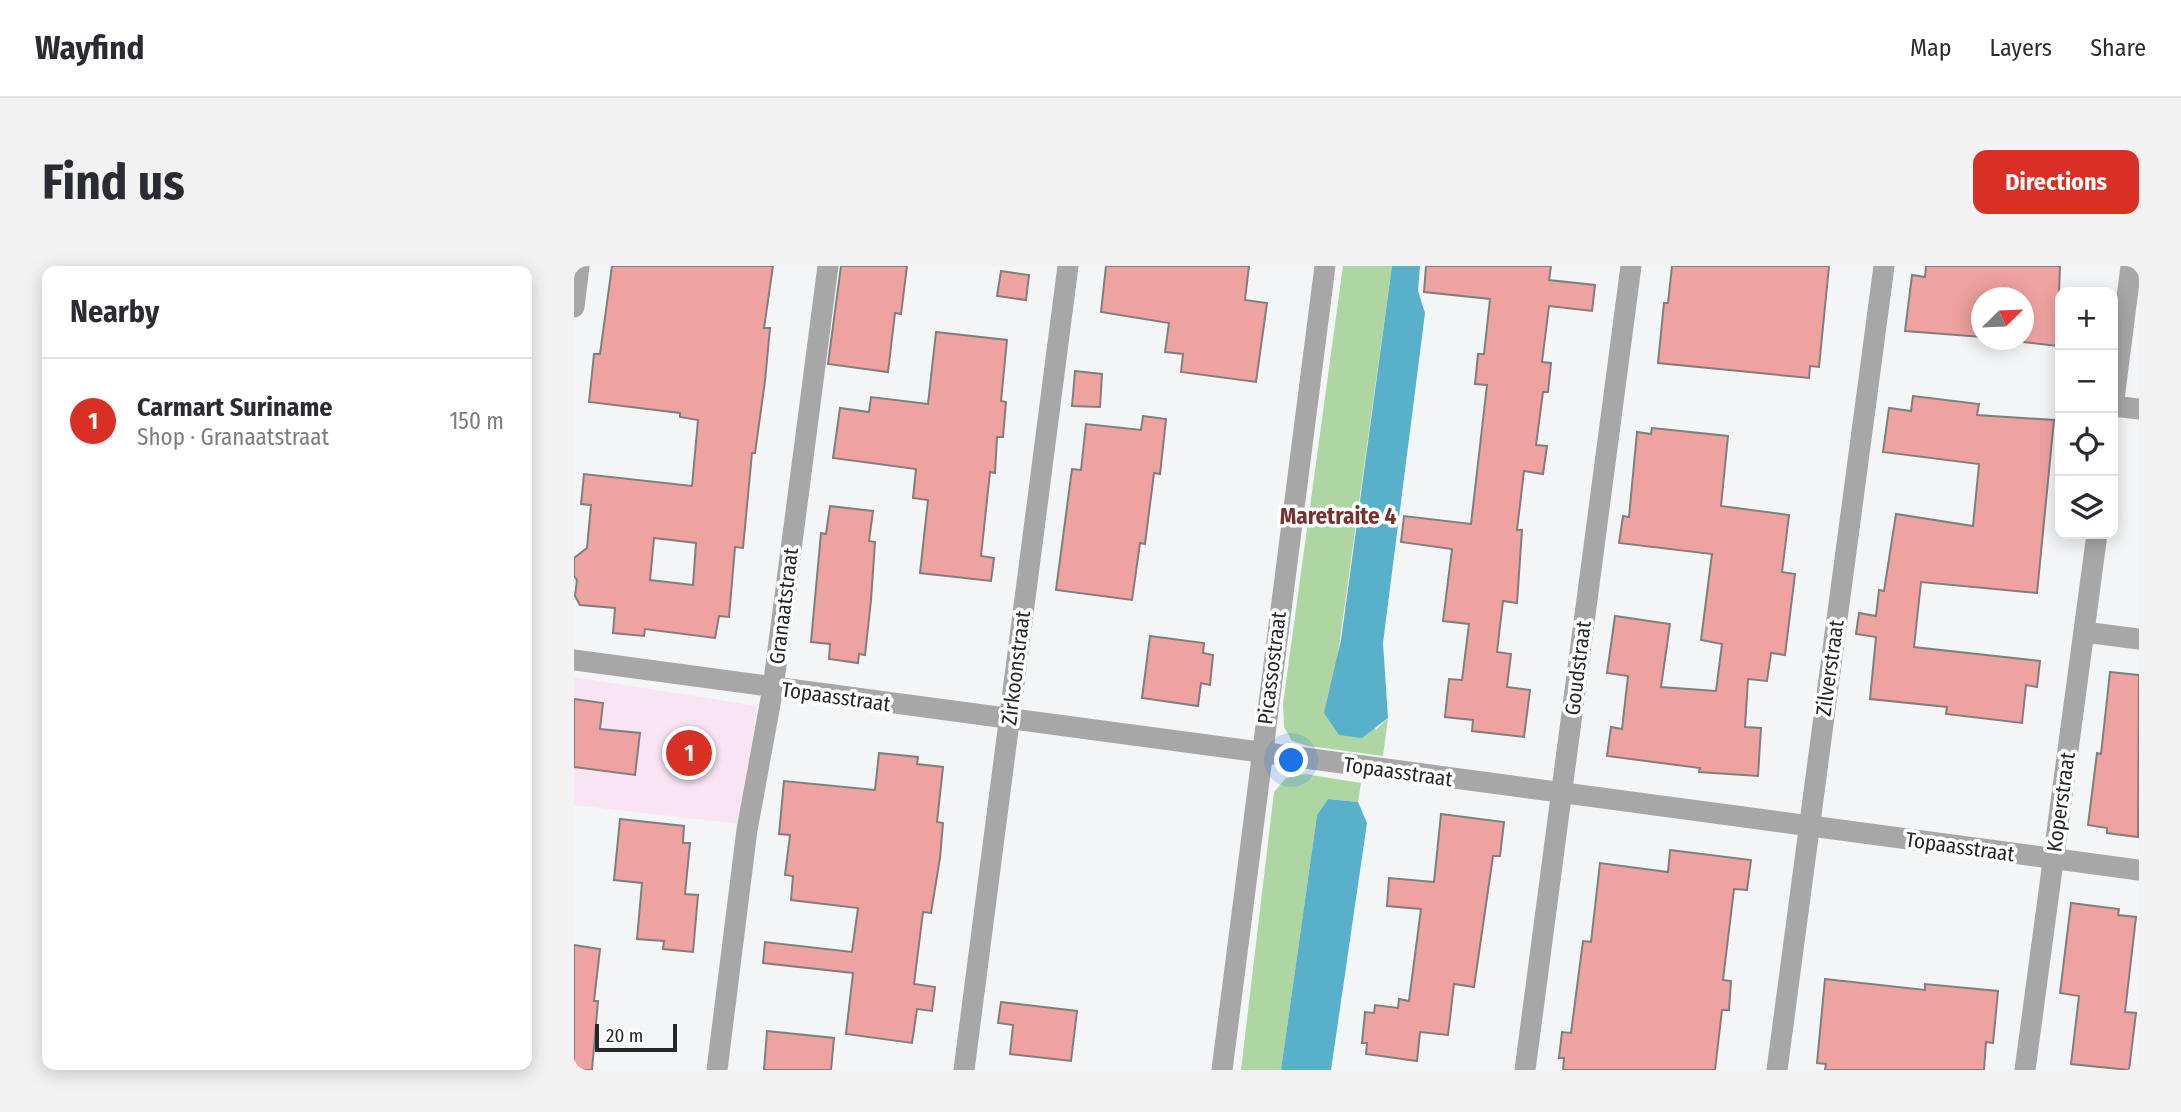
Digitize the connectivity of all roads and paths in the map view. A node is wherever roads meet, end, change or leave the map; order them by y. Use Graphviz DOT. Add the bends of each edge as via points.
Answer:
graph roads {
  1 [pos="579,266"];
  2 [pos="828,266"];
  3 [pos="1068,266"];
  4 [pos="1325,266"];
  5 [pos="1631,266"];
  6 [pos="1884,266"];
  7 [pos="2131,266"];
  8 [pos="574,307"];
  9 [pos="2118,367"];
  10 [pos="2118,407"];
  11 [pos="2139,409"];
  12 [pos="2095,539"];
  13 [pos="2084,632"];
  14 [pos="2139,639"];
  15 [pos="574,660"];
  16 [pos="773,688"];
  17 [pos="1009,721"];
  18 [pos="1262,752"];
  19 [pos="1562,794"];
  20 [pos="1808,827"];
  21 [pos="2053,860"];
  22 [pos="2139,870"];
  23 [pos="717,1070"];
  24 [pos="964,1070"];
  25 [pos="1222,1070"];
  26 [pos="1525,1070"];
  27 [pos="1777,1070"];
  28 [pos="2025,1070"];
  1 -- 8 [label="street"];
  2 -- 16 [label="street, Granaatstraat"];
  3 -- 17 [label="street, Zirkoonstraat"];
  4 -- 18 [label="street, Picassostraat"];
  5 -- 19 [label="street, Goudstraat"];
  6 -- 20 [label="street, Zilverstraat"];
  7 -- 9 [label="street"];
  10 -- 11 [label="street"];
  12 -- 13 [label="street, Koperstraat"];
  13 -- 14 [label="street"];
  13 -- 21 [label="street, Koperstraat"];
  15 -- 16 [label="street, Topaasstraat"];
  16 -- 17 [label="street, Topaasstraat"];
  16 -- 23 [label="street, Granaatstraat" via="747,830"];
  17 -- 18 [label="street, Topaasstraat"];
  17 -- 24 [label="street, Zirkoonstraat"];
  18 -- 19 [label="street, Topaasstraat"];
  18 -- 25 [label="street, Picassostraat"];
  19 -- 20 [label="street, Topaasstraat"];
  19 -- 26 [label="street, Goudstraat"];
  20 -- 21 [label="street, Topaasstraat"];
  20 -- 27 [label="street, Zilverstraat"];
  21 -- 22 [label="street, Topaasstraat"];
  21 -- 28 [label="street, Koperstraat"];
}
